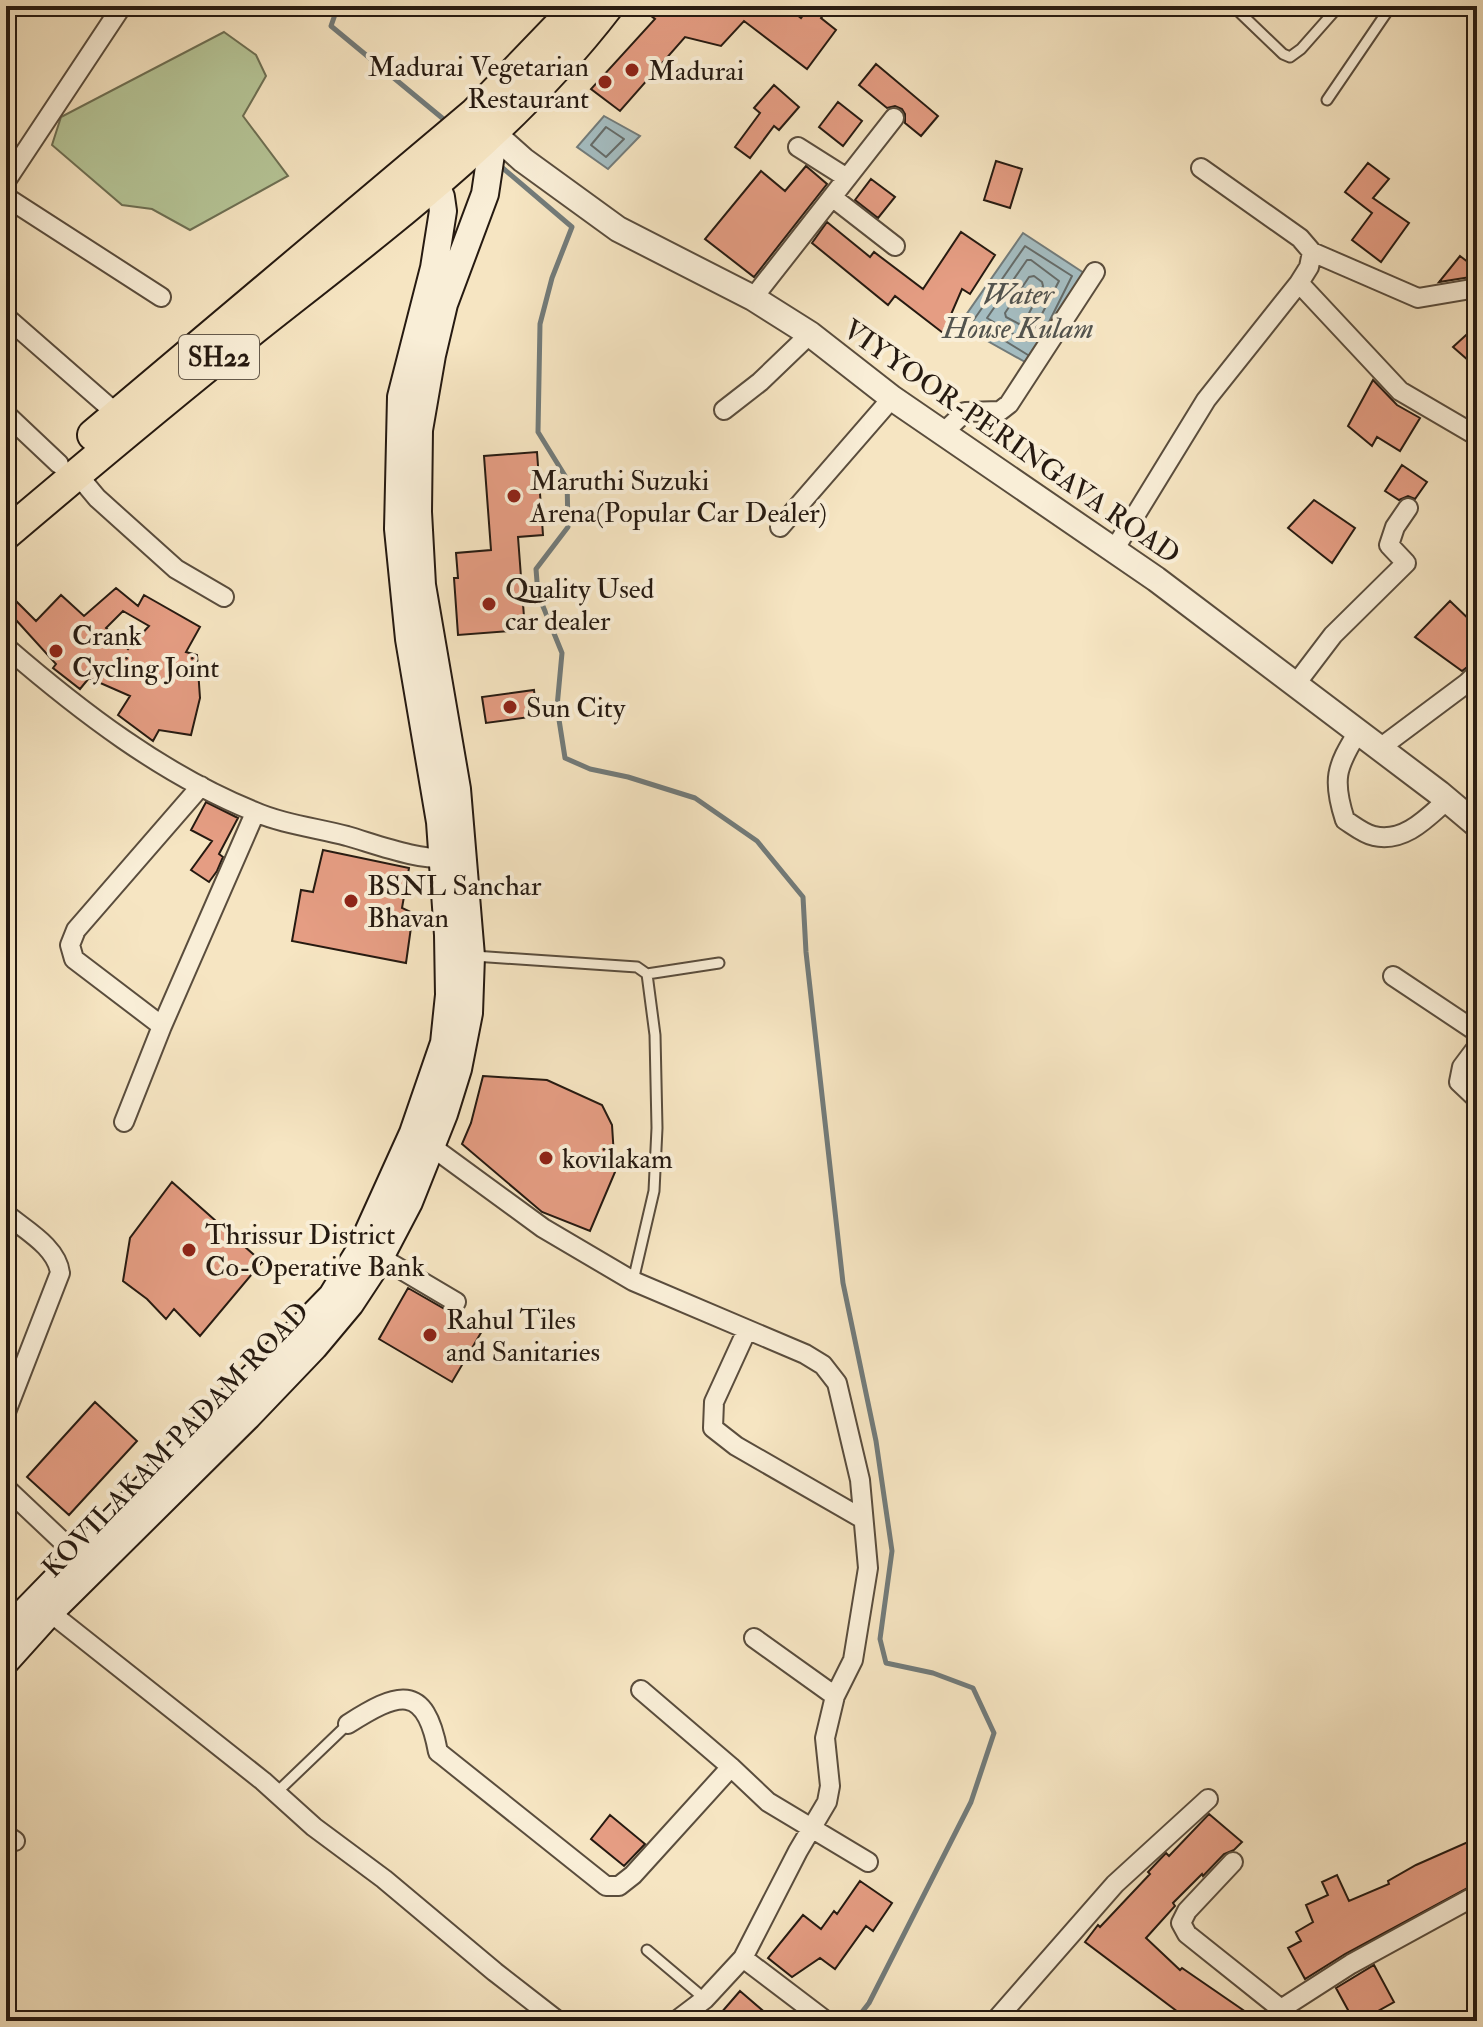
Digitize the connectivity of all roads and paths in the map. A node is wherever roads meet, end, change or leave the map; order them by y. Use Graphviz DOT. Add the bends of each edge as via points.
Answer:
graph roads {
  1 [pos="122,6"];
  2 [pos="578,6"];
  3 [pos="608,6"];
  4 [pos="1233,6"];
  5 [pos="1339,6"];
  6 [pos="1391,6"];
  7 [pos="1327,100"];
  8 [pos="894,118"];
  9 [pos="478,138"];
  10 [pos="798,147"];
  11 [pos="1201,168"];
  12 [pos="427,174"];
  13 [pos="847,178"];
  14 [pos="6,181"];
  15 [pos="6,197"];
  16 [pos="832,197"];
  17 [pos="895,246"];
  18 [pos="1312,252"];
  19 [pos="1095,272"];
  20 [pos="1299,283"];
  21 [pos="1477,288"];
  22 [pos="161,297"];
  23 [pos="753,298"];
  24 [pos="6,317"];
  25 [pos="810,334"];
  26 [pos="892,398"];
  27 [pos="724,410"];
  28 [pos="6,414"];
  29 [pos="117,414"];
  30 [pos="944,432"];
  31 [pos="1477,436"];
  32 [pos="68,469"];
  33 [pos="1408,508"];
  34 [pos="6,509"];
  35 [pos="780,527"];
  36 [pos="6,534"];
  37 [pos="1114,550"];
  38 [pos="224,597"];
  39 [pos="6,647"];
  40 [pos="1477,673"];
  41 [pos="1295,685"];
  42 [pos="1358,732"];
  43 [pos="1380,748"];
  44 [pos="201,786"];
  45 [pos="1447,800"];
  46 [pos="255,813"];
  47 [pos="1477,825"];
  48 [pos="453,858"];
  49 [pos="471,956"];
  50 [pos="719,963"];
  51 [pos="647,974"];
  52 [pos="1393,976"];
  53 [pos="162,1026"];
  54 [pos="1477,1032"];
  55 [pos="1477,1047"];
  56 [pos="1477,1099"];
  57 [pos="124,1122"];
  58 [pos="422,1139"];
  59 [pos="6,1214"];
  60 [pos="380,1257"];
  61 [pos="633,1281"];
  62 [pos="456,1302"];
  63 [pos="747,1330"];
  64 [pos="6,1412"];
  65 [pos="6,1488"];
  66 [pos="863,1519"];
  67 [pos="78,1556"];
  68 [pos="42,1606"];
  69 [pos="6,1631"];
  70 [pos="754,1638"];
  71 [pos="6,1661"];
  72 [pos="641,1690"];
  73 [pos="835,1696"];
  74 [pos="348,1724"];
  75 [pos="731,1767"];
  76 [pos="275,1794"];
  77 [pos="1208,1799"];
  78 [pos="811,1829"];
  79 [pos="868,1862"];
  80 [pos="1233,1862"];
  81 [pos="1477,1895"];
  82 [pos="647,1950"];
  83 [pos="743,1958"];
  84 [pos="705,1999"];
  85 [pos="1288,2015"];
  86 [pos="821,2017"];
  87 [pos="558,2021"];
  88 [pos="676,2021"];
  89 [pos="995,2021"];
  1 -- 14 [label="street"];
  2 -- 9 [label="main road, SH22"];
  3 -- 9 [label="main road, SH22" via="538,89"];
  4 -- 5 [label="lane" via="1290,57"];
  6 -- 7 [label="lane"];
  8 -- 13 [label="street"];
  9 -- 12 [label="main road, SH22"];
  9 -- 23 [label="street, VIYYOOR-PERINGAVA ROAD" via="523,160 618,229"];
  9 -- 48 [label="main road, KOVILAKAM PADAM ROAD" via="485,194 444,304 419,430 422,585 457,789"];
  10 -- 13 [label="street"];
  11 -- 18 [label="street"];
  12 -- 29 [label="main road, SH22"];
  12 -- 32 [label="main road, SH22" via="223,354"];
  12 -- 48 [label="main road, KOVILAKAM PADAM ROAD" via="443,211 401,397 398,529 409,639 440,822"];
  13 -- 16 [label="street"];
  15 -- 22 [label="street"];
  16 -- 17 [label="street"];
  16 -- 23 [label="street"];
  18 -- 20 [label="street"];
  18 -- 21 [label="street" via="1418,298"];
  19 -- 30 [label="street" via="1009,404 1000,411 965,412"];
  20 -- 31 [label="street" via="1400,391"];
  20 -- 37 [label="street" via="1206,400"];
  23 -- 25 [label="street, VIYYOOR-PERINGAVA ROAD"];
  24 -- 29 [label="street"];
  25 -- 26 [label="street, VIYYOOR-PERINGAVA ROAD"];
  25 -- 27 [label="street"];
  26 -- 30 [label="street, VIYYOOR-PERINGAVA ROAD"];
  26 -- 35 [label="street"];
  28 -- 32 [label="street"];
  29 -- 32 [label="main road, SH22"];
  30 -- 37 [label="street, VIYYOOR-PERINGAVA ROAD"];
  32 -- 34 [label="main road, SH22"];
  32 -- 36 [label="main road, SH22"];
  32 -- 38 [label="street" via="176,569"];
  33 -- 41 [label="street" via="1389,545 1406,563 1333,635"];
  37 -- 41 [label="street, VIYYOOR-PERINGAVA ROAD"];
  39 -- 44 [label="street" via="68,700"];
  40 -- 43 [label="street"];
  41 -- 42 [label="street, VIYYOOR-PERINGAVA ROAD"];
  42 -- 43 [label="street, VIYYOOR-PERINGAVA ROAD"];
  42 -- 45 [label="street" via="1337,772 1345,820 1372,836 1394,837 1415,828"];
  43 -- 45 [label="street, VIYYOOR-PERINGAVA ROAD"];
  44 -- 46 [label="street"];
  44 -- 53 [label="street" via="76,930 70,945 74,959"];
  45 -- 47 [label="street, VIYYOOR-PERINGAVA ROAD"];
  46 -- 48 [label="street" via="385,847"];
  46 -- 53 [label="street"];
  48 -- 49 [label="main road, KOVILAKAM PADAM ROAD"];
  48 -- 58 [label="main road, KOVILAKAM PADAM ROAD" via="444,1043"];
  49 -- 51 [label="lane" via="637,967"];
  49 -- 58 [label="main road, KOVILAKAM PADAM ROAD" via="469,1013 458,1069"];
  50 -- 51 [label="lane"];
  51 -- 61 [label="lane" via="655,1035 655,1176"];
  52 -- 54 [label="street"];
  53 -- 57 [label="street"];
  55 -- 56 [label="street" via="1462,1067 1459,1082"];
  58 -- 60 [label="main road, KOVILAKAM PADAM ROAD" via="409,1202"];
  58 -- 61 [label="street" via="543,1228"];
  58 -- 67 [label="main road, KOVILAKAM PADAM ROAD" via="332,1296"];
  59 -- 64 [label="street" via="50,1250 60,1273"];
  60 -- 62 [label="street"];
  60 -- 68 [label="main road, KOVILAKAM PADAM ROAD" via="350,1304 248,1416"];
  61 -- 63 [label="street"];
  63 -- 66 [label="street" via="823,1365 837,1383 860,1480"];
  63 -- 66 [label="street" via="714,1402 713,1428"];
  65 -- 67 [label="street"];
  66 -- 73 [label="street" via="868,1568 853,1660"];
  67 -- 68 [label="main road, KOVILAKAM PADAM ROAD"];
  68 -- 69 [label="main road, KOVILAKAM PADAM ROAD"];
  68 -- 71 [label="main road, KOVILAKAM PADAM ROAD"];
  68 -- 76 [label="street"];
  70 -- 73 [label="street"];
  72 -- 75 [label="street"];
  73 -- 78 [label="street" via="825,1738 830,1786"];
  74 -- 75 [label="street" via="382,1703 404,1699 418,1705 430,1716 438,1752 606,1886 619,1886 633,1875"];
  74 -- 76 [label="lane"];
  75 -- 78 [label="street" via="768,1802"];
  76 -- 87 [label="street"];
  77 -- 89 [label="street" via="1115,1884"];
  78 -- 79 [label="street"];
  78 -- 83 [label="street"];
  80 -- 85 [label="street" via="1181,1923 1187,1934"];
  81 -- 85 [label="street" via="1351,1964"];
  82 -- 84 [label="lane"];
  83 -- 84 [label="street"];
  83 -- 86 [label="street"];
  84 -- 88 [label="street"];
}
